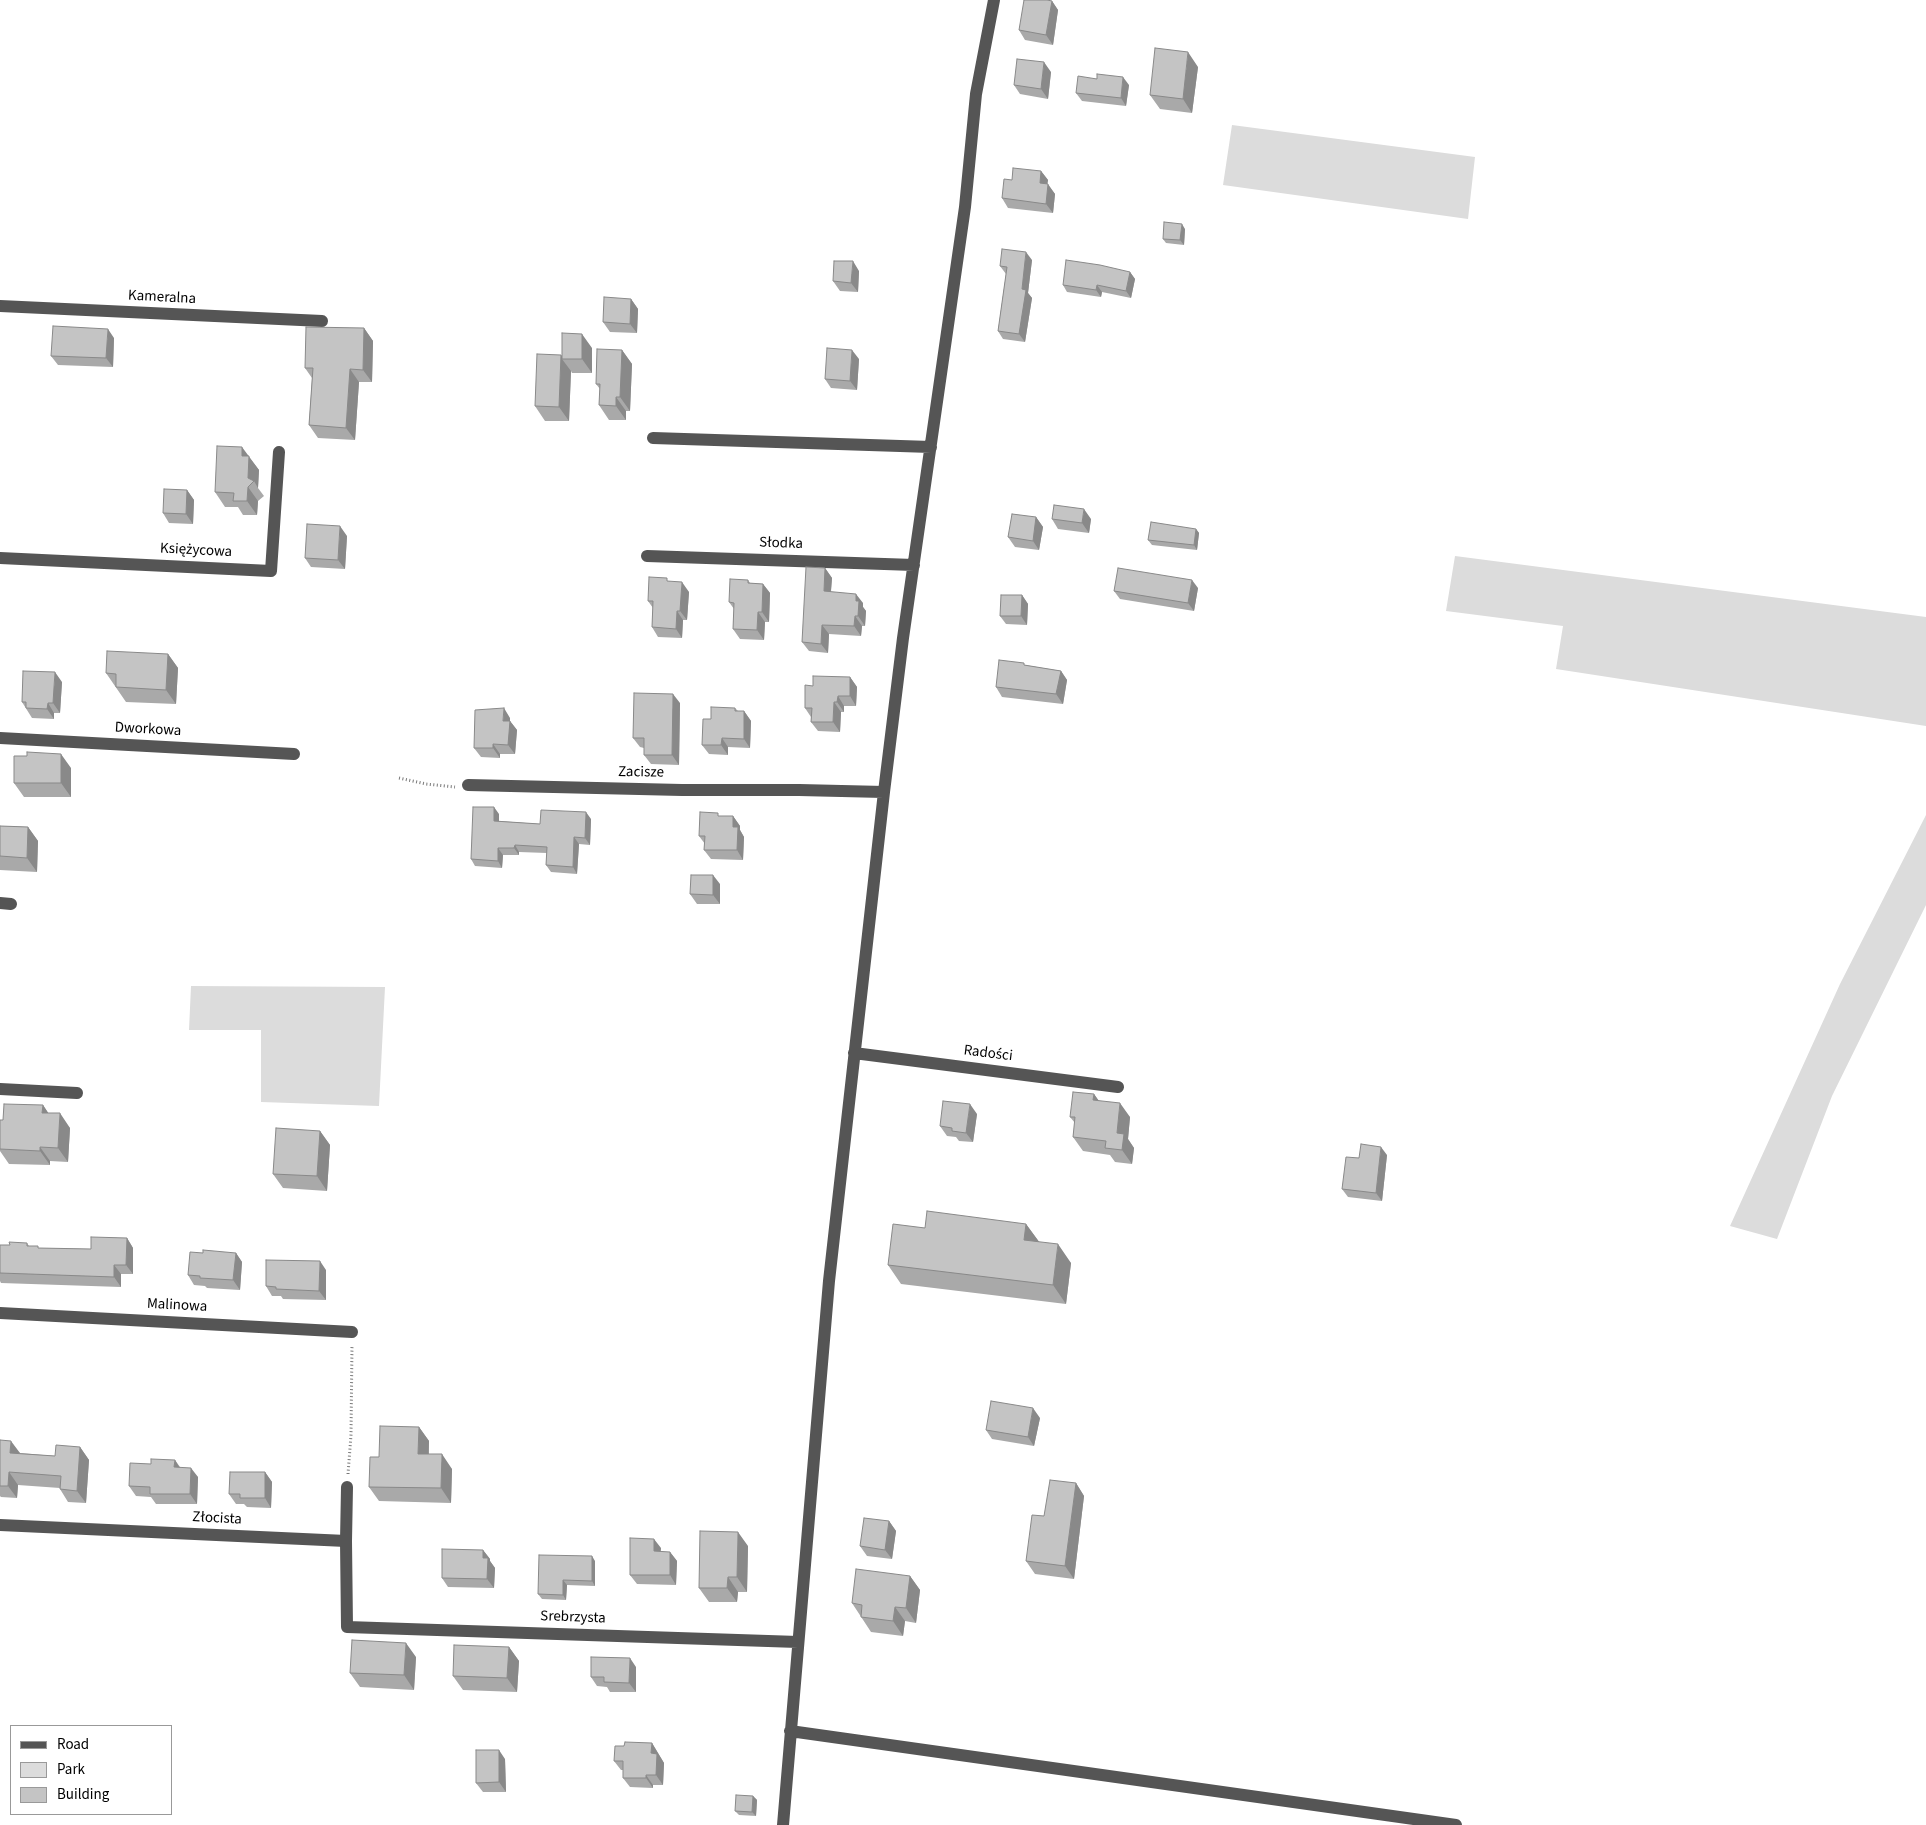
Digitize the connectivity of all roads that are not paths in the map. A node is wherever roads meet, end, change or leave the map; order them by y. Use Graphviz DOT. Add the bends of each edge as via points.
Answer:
graph roads {
  1 [pos="994,0"];
  2 [pos="0,306"];
  3 [pos="322,321"];
  4 [pos="653,438"];
  5 [pos="931,447"];
  6 [pos="280,452"];
  7 [pos="647,556"];
  8 [pos="0,558"];
  9 [pos="914,565"];
  10 [pos="0,738"];
  11 [pos="294,754"];
  12 [pos="468,785"];
  13 [pos="884,792"];
  14 [pos="854,1054"];
  15 [pos="1118,1087"];
  16 [pos="0,1089"];
  17 [pos="77,1093"];
  18 [pos="0,1313"];
  19 [pos="352,1332"];
  20 [pos="347,1487"];
  21 [pos="0,1525"];
  22 [pos="346,1541"];
  23 [pos="798,1646"];
  24 [pos="790,1731"];
  25 [pos="783,1825"];
  26 [pos="1456,1825"];
  1 -- 5 [label="street" via="976,94"];
  2 -- 3 [label="street, Kameralna"];
  4 -- 5 [label="street"];
  5 -- 9 [label="street"];
  6 -- 8 [label="street, Księżycowa" via="271,571"];
  7 -- 9 [label="street, Słodka"];
  9 -- 13 [label="street"];
  10 -- 11 [label="street, Dworkowa"];
  12 -- 13 [label="street, Zacisze"];
  13 -- 14 [label="street"];
  14 -- 15 [label="street, Radości"];
  14 -- 23 [label="street" via="829,1280"];
  16 -- 17 [label="street"];
  18 -- 19 [label="street, Malinowa"];
  20 -- 22 [label="street"];
  21 -- 22 [label="street, Złocista"];
  22 -- 23 [label="street, Srebrzysta" via="347,1627"];
  23 -- 24 [label="street"];
  24 -- 25 [label="street"];
  24 -- 26 [label="street"];
}
